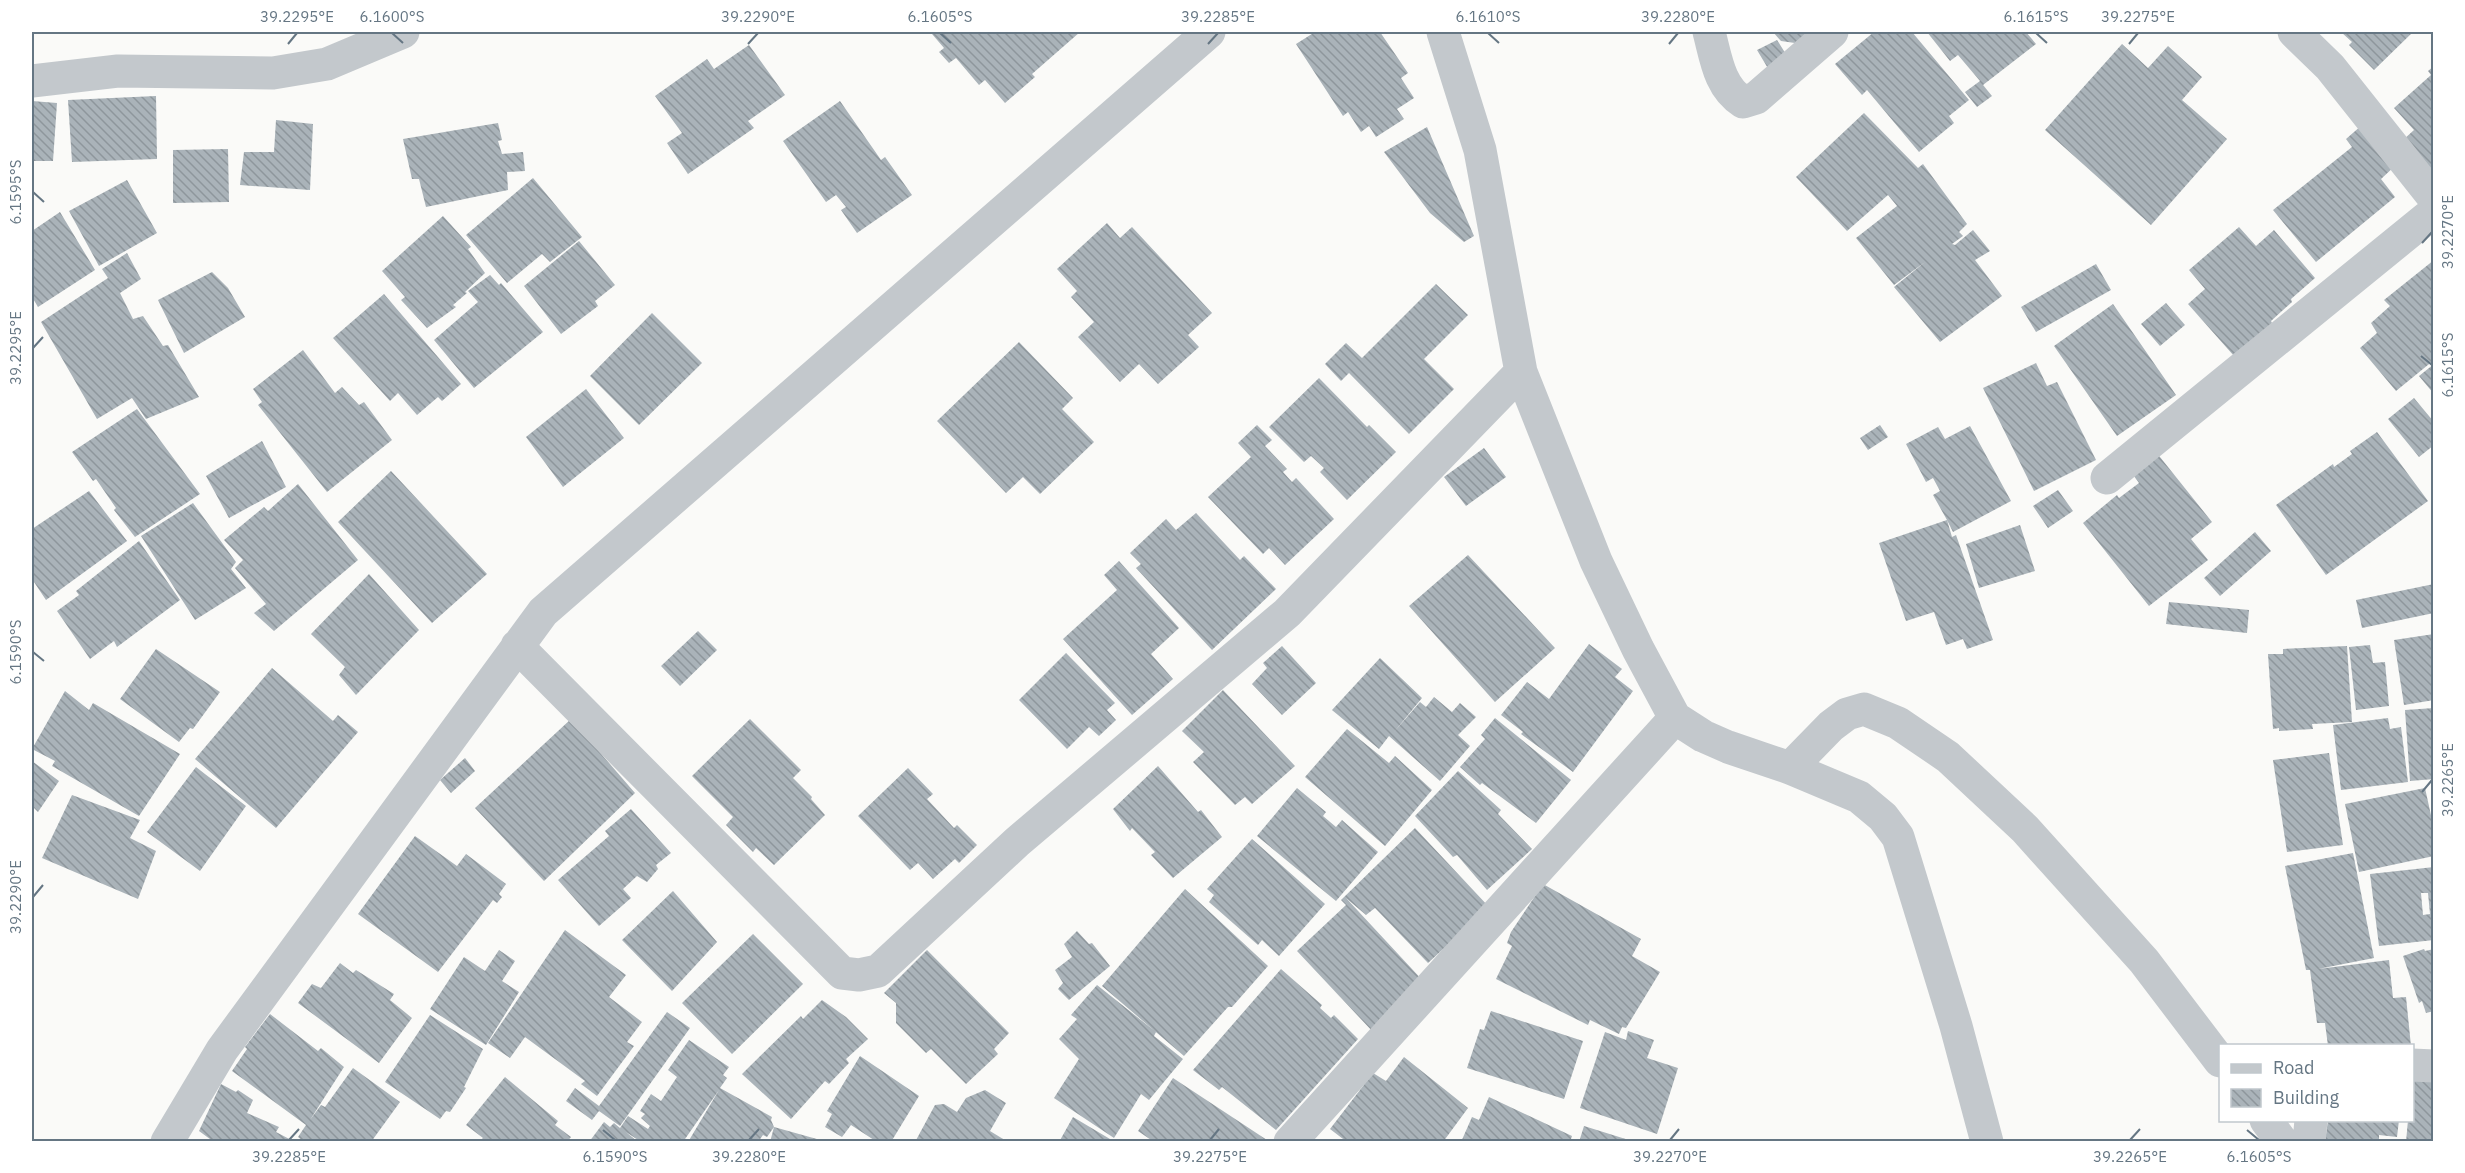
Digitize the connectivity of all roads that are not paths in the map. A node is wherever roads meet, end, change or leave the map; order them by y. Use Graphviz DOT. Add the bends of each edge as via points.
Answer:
graph roads {
  1 [pos="403,32"];
  2 [pos="1209,32"];
  3 [pos="1443,32"];
  4 [pos="1709,32"];
  5 [pos="1832,32"];
  6 [pos="2294,32"];
  7 [pos="32,81"];
  8 [pos="2433,198"];
  9 [pos="2433,212"];
  10 [pos="1521,372"];
  11 [pos="2107,478"];
  12 [pos="517,646"];
  13 [pos="1675,718"];
  14 [pos="1790,768"];
  15 [pos="2219,1060"];
  16 [pos="2414,1065"];
  17 [pos="2433,1066"];
  18 [pos="2267,1122"];
  19 [pos="2311,1122"];
  20 [pos="167,1142"];
  21 [pos="1290,1142"];
  22 [pos="1987,1142"];
  23 [pos="2282,1142"];
  24 [pos="2309,1142"];
  1 -- 7 [label="street" via="327,64 273,73 118,71"];
  2 -- 12 [label="street" via="543,612"];
  3 -- 10 [label="street" via="1480,150"];
  4 -- 5 [label="street" via="1721,78 1743,102 1756,98"];
  6 -- 8 [label="street" via="2330,67"];
  9 -- 11 [label="street"];
  10 -- 12 [label="street" via="1287,613 1017,842 878,971 842,973"];
  10 -- 13 [label="street" via="1596,561"];
  12 -- 20 [label="street" via="222,1050"];
  13 -- 14 [label="street" via="1702,736"];
  13 -- 21 [label="street"];
  14 -- 15 [label="street" via="1847,714 1864,709 1898,723 1948,757 2025,829 2144,962"];
  14 -- 22 [label="street" via="1858,797 1883,816 1898,837"];
  16 -- 17 [label="street"];
  18 -- 23 [label="street"];
  19 -- 24 [label="street"];
}
